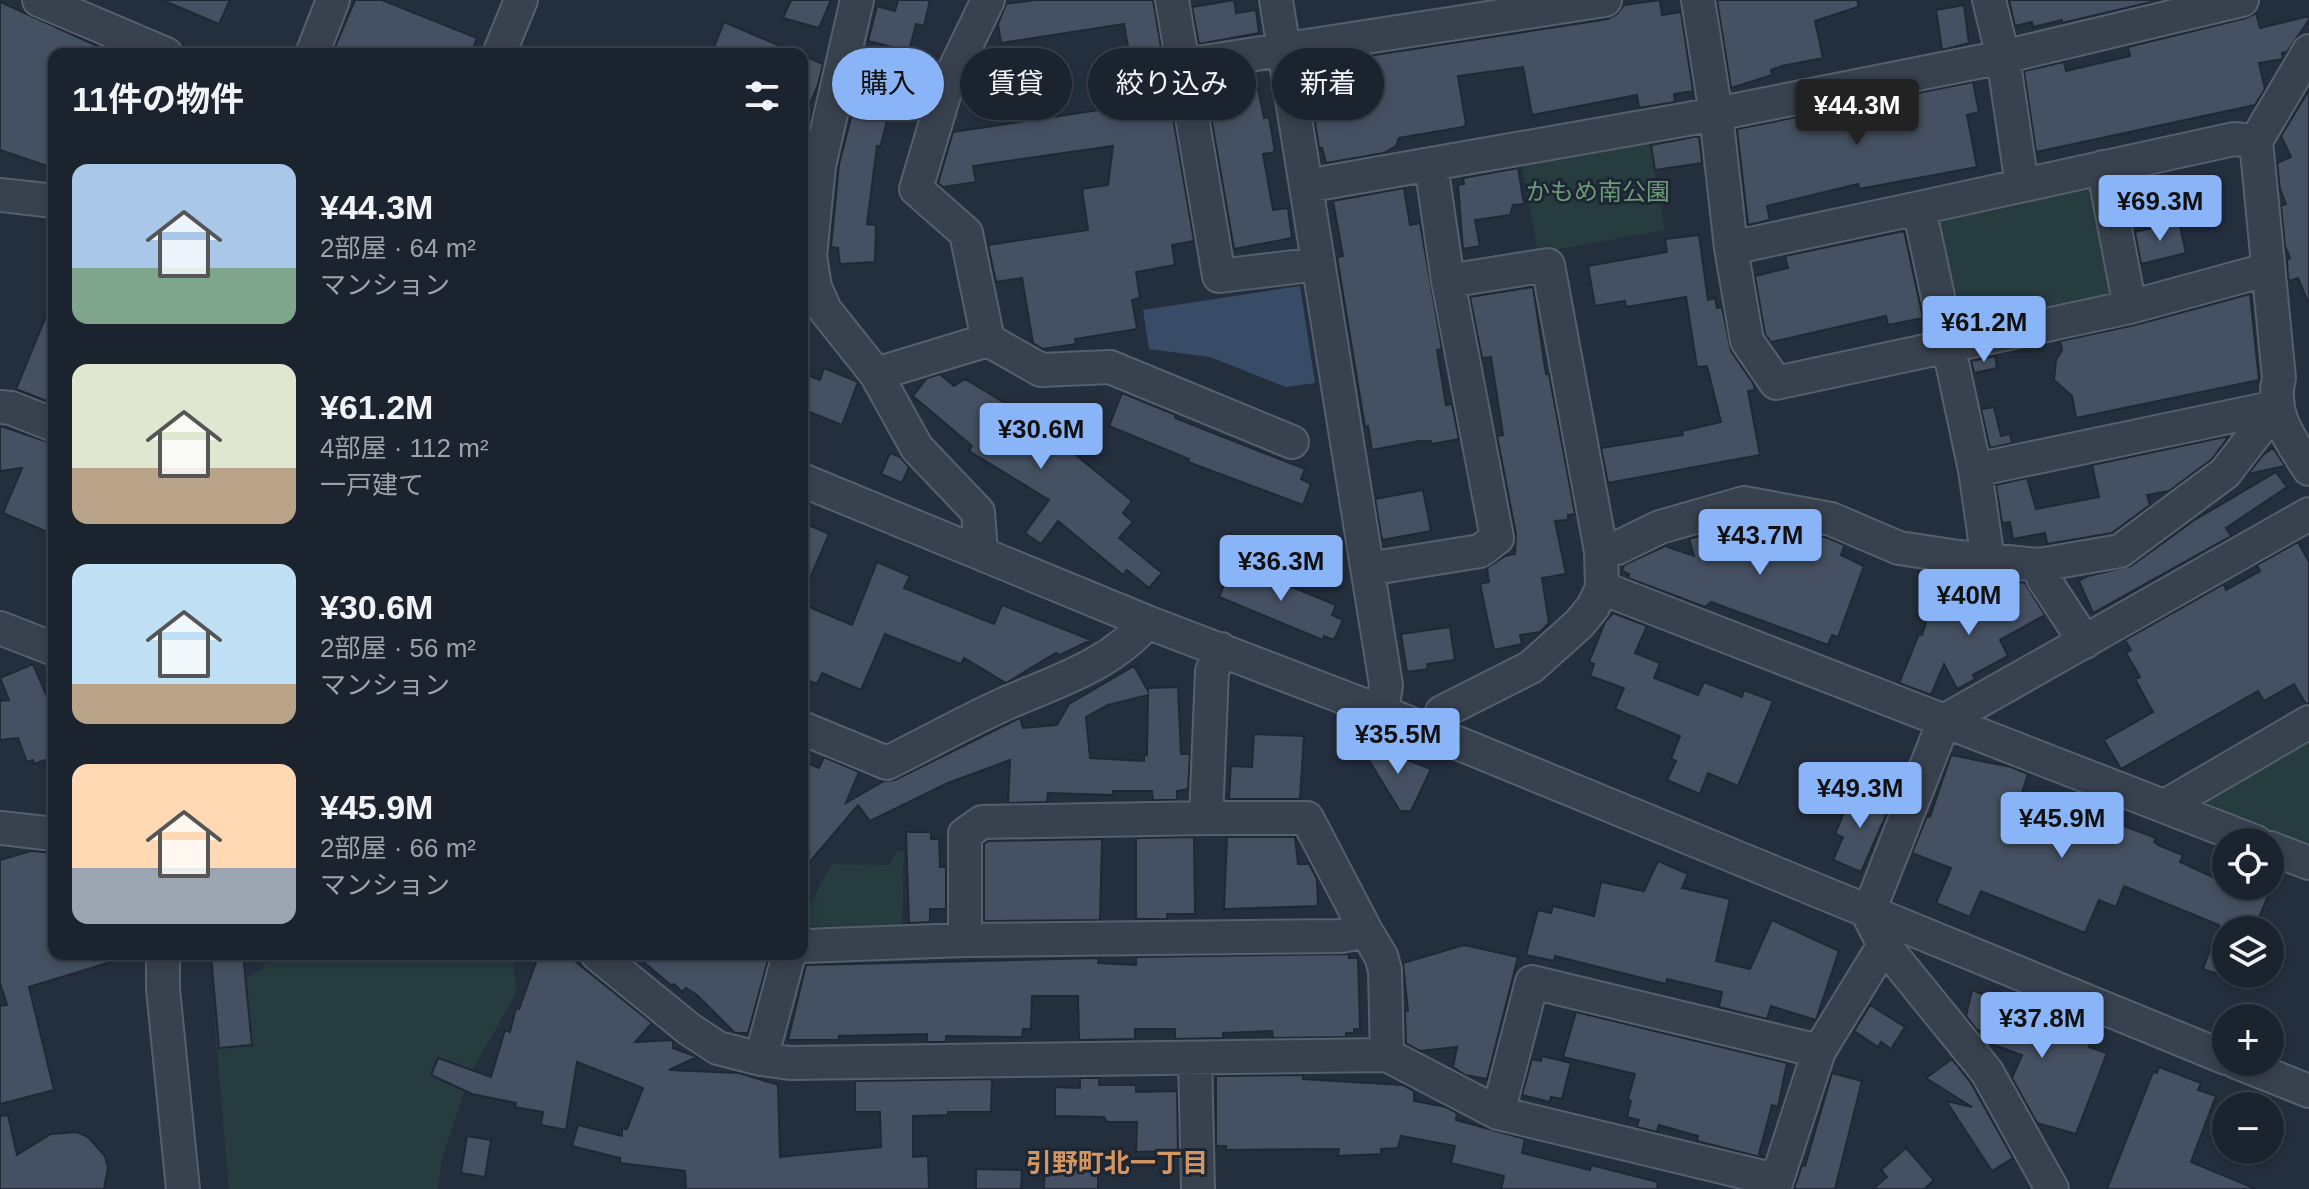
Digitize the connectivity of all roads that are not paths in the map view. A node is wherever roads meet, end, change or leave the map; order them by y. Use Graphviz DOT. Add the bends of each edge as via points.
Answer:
graph roads {
  1 [pos="39,0"];
  2 [pos="333,0"];
  3 [pos="521,0"];
  4 [pos="857,0"];
  5 [pos="988,0"];
  6 [pos="1172,0"];
  7 [pos="1276,0"];
  8 [pos="1605,0"];
  9 [pos="1698,0"];
  10 [pos="1989,0"];
  11 [pos="2242,0"];
  12 [pos="152,48"];
  13 [pos="314,48"];
  14 [pos="501,48"];
  15 [pos="1181,48"];
  16 [pos="1283,48"];
  17 [pos="1309,48"];
  18 [pos="2309,51"];
  19 [pos="2003,57"];
  20 [pos="1716,114"];
  21 [pos="1193,120"];
  22 [pos="1295,120"];
  23 [pos="2256,141"];
  24 [pos="1431,165"];
  25 [pos="2103,167"];
  26 [pos="2022,185"];
  27 [pos="1306,186"];
  28 [pos="0,195"];
  29 [pos="48,200"];
  30 [pos="1919,208"];
  31 [pos="1731,248"];
  32 [pos="1318,264"];
  33 [pos="2266,270"];
  34 [pos="1448,281"];
  35 [pos="2130,307"];
  36 [pos="814,309"];
  37 [pos="988,340"];
  38 [pos="1946,347"];
  39 [pos="876,374"];
  40 [pos="0,407"];
  41 [pos="2276,407"];
  42 [pos="48,423"];
  43 [pos="1292,442"];
  44 [pos="2309,469"];
  45 [pos="1975,470"];
  46 [pos="808,482"];
  47 [pos="2309,514"];
  48 [pos="981,551"];
  49 [pos="1601,551"];
  50 [pos="1988,560"];
  51 [pos="2039,565"];
  52 [pos="1368,569"];
  53 [pos="1602,588"];
  54 [pos="1147,622"];
  55 [pos="0,628"];
  56 [pos="2085,642"];
  57 [pos="48,647"];
  58 [pos="1221,649"];
  59 [pos="1382,712"];
  60 [pos="1944,721"];
  61 [pos="2309,722"];
  62 [pos="808,730"];
  63 [pos="1431,733"];
  64 [pos="2165,806"];
  65 [pos="1206,818"];
  66 [pos="0,828"];
  67 [pos="2221,828"];
  68 [pos="48,833"];
  69 [pos="2284,853"];
  70 [pos="2309,863"];
  71 [pos="1868,914"];
  72 [pos="1366,931"];
  73 [pos="965,940"];
  74 [pos="1884,945"];
  75 [pos="808,946"];
  76 [pos="163,960"];
  77 [pos="604,960"];
  78 [pos="787,960"];
  79 [pos="1819,1051"];
  80 [pos="2212,1052"];
  81 [pos="1387,1055"];
  82 [pos="1195,1058"];
  83 [pos="761,1059"];
  84 [pos="2271,1076"];
  85 [pos="2309,1091"];
  86 [pos="1498,1113"];
  87 [pos="1775,1185"];
  88 [pos="183,1189"];
  89 [pos="1198,1189"];
  90 [pos="2052,1189"];
  1 -- 12 [label="street"];
  2 -- 13 [label="street"];
  3 -- 14 [label="street"];
  4 -- 36 [label="street" via="819,166 810,256"];
  5 -- 37 [label="street" via="947,85 916,189 966,233"];
  6 -- 15 [label="street"];
  7 -- 16 [label="street"];
  8 -- 17 [label="street"];
  9 -- 20 [label="street"];
  10 -- 19 [label="street"];
  11 -- 19 [label="street"];
  18 -- 23 [label="street"];
  19 -- 20 [label="street"];
  19 -- 26 [label="street"];
  20 -- 24 [label="street"];
  20 -- 31 [label="street"];
  21 -- 32 [label="street" via="1219,276"];
  22 -- 27 [label="street"];
  23 -- 25 [label="street" via="2234,139"];
  23 -- 33 [label="street"];
  24 -- 27 [label="street"];
  24 -- 34 [label="street"];
  25 -- 26 [label="street"];
  25 -- 35 [label="street"];
  26 -- 30 [label="street"];
  27 -- 32 [label="street"];
  28 -- 29 [label="street"];
  30 -- 31 [label="street"];
  30 -- 38 [label="street"];
  31 -- 38 [label="street" via="1747,341 1776,383"];
  32 -- 52 [label="street"];
  33 -- 35 [label="street"];
  33 -- 41 [label="street" via="2279,378"];
  34 -- 49 [label="street" via="1548,265"];
  34 -- 52 [label="street" via="1497,538 1480,551"];
  35 -- 38 [label="street"];
  36 -- 39 [label="street"];
  37 -- 39 [label="street"];
  37 -- 43 [label="street" via="1041,370 1110,367"];
  38 -- 45 [label="street"];
  39 -- 48 [label="street" via="917,448 978,512"];
  40 -- 42 [label="street"];
  41 -- 44 [label="street"];
  41 -- 45 [label="street"];
  41 -- 51 [label="street" via="2225,473 2132,544 2120,551"];
  45 -- 50 [label="street"];
  46 -- 48 [label="street"];
  47 -- 56 [label="street"];
  48 -- 54 [label="street"];
  49 -- 50 [label="street" via="1744,503 1831,519 1899,548"];
  49 -- 53 [label="street"];
  50 -- 51 [label="street"];
  51 -- 56 [label="street"];
  52 -- 59 [label="street" via="1386,685"];
  53 -- 60 [label="street"];
  53 -- 63 [label="street" via="1579,624 1531,667 1442,712"];
  54 -- 58 [label="street"];
  54 -- 62 [label="street" via="1107,656 887,763"];
  55 -- 57 [label="street"];
  56 -- 60 [label="street"];
  58 -- 59 [label="street"];
  58 -- 65 [label="street" via="1212,671"];
  59 -- 63 [label="street"];
  60 -- 64 [label="street"];
  60 -- 71 [label="street"];
  61 -- 64 [label="street"];
  63 -- 71 [label="street"];
  64 -- 67 [label="street"];
  65 -- 72 [label="street" via="1307,818"];
  65 -- 73 [label="street" via="982,822 965,834"];
  66 -- 68 [label="street"];
  69 -- 70 [label="street"];
  71 -- 74 [label="street"];
  71 -- 80 [label="street"];
  72 -- 73 [label="street" via="1341,936"];
  72 -- 81 [label="street" via="1385,970"];
  73 -- 75 [label="street"];
  74 -- 79 [label="street"];
  74 -- 90 [label="street" via="1987,1072"];
  76 -- 88 [label="street"];
  77 -- 83 [label="street" via="718,1048"];
  78 -- 83 [label="street"];
  79 -- 86 [label="street" via="1532,982"];
  79 -- 87 [label="street"];
  81 -- 82 [label="street"];
  81 -- 86 [label="street"];
  82 -- 83 [label="street" via="790,1063"];
  82 -- 89 [label="street"];
  84 -- 85 [label="street"];
  86 -- 87 [label="street"];
}
